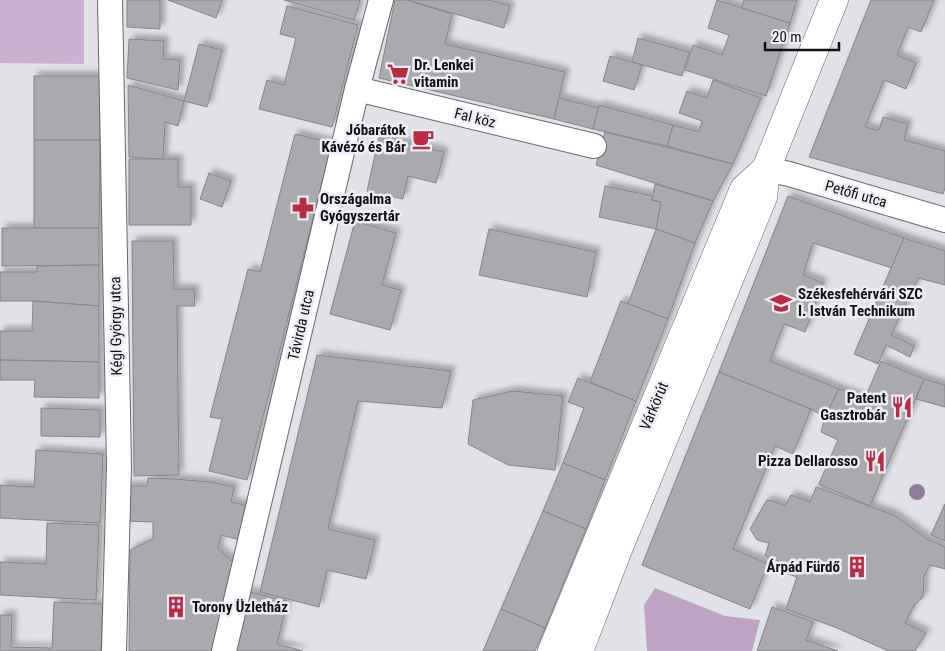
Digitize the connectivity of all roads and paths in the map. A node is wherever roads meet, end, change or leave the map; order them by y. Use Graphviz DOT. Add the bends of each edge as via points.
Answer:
graph roads {
  1 [pos="110,0"];
  2 [pos="381,0"];
  3 [pos="834,0"];
  4 [pos="357,89"];
  5 [pos="594,146"];
  6 [pos="766,169"];
  7 [pos="945,220"];
  8 [pos="114,651"];
  9 [pos="224,651"];
  10 [pos="552,651"];
  11 [pos="579,651"];
  1 -- 8 [label="street, Kégl György utca" via="118,466"];
  2 -- 4 [label="street, Távirda utca"];
  3 -- 6 [label="street, Várkörút"];
  4 -- 5 [label="street, Fal köz"];
  4 -- 9 [label="street, Távirda utca"];
  6 -- 7 [label="street, Petőfi utca"];
  6 -- 10 [label="street, Várkörút" via="744,189"];
  6 -- 11 [label="street, Várkörút" via="762,197"];
}
